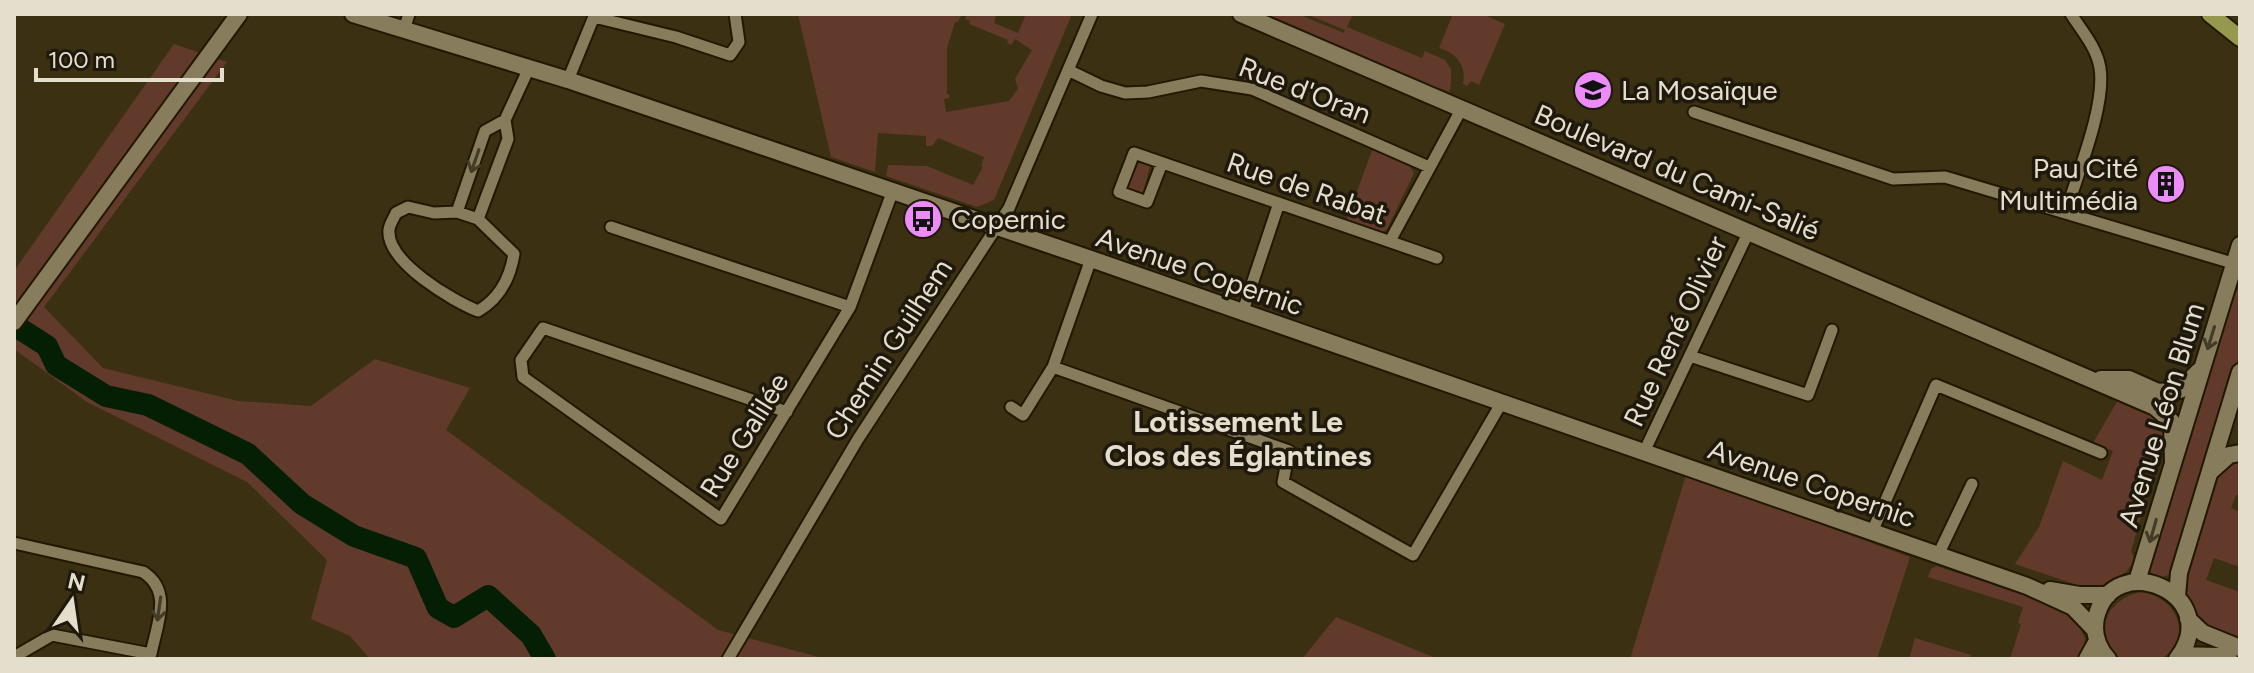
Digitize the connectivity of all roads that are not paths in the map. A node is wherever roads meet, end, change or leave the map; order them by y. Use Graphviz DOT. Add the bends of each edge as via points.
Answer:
graph roads {
  1 [pos="239,14"];
  2 [pos="353,14"];
  3 [pos="735,14"];
  4 [pos="1092,14"];
  5 [pos="1241,14"];
  6 [pos="2071,14"];
  7 [pos="2210,14"];
  8 [pos="594,15"];
  9 [pos="407,22"];
  10 [pos="2240,38"];
  11 [pos="529,68"];
  12 [pos="1068,70"];
  13 [pos="568,80"];
  14 [pos="1462,108"];
  15 [pos="1694,112"];
  16 [pos="505,120"];
  17 [pos="1162,163"];
  18 [pos="1429,167"];
  19 [pos="892,193"];
  20 [pos="1279,203"];
  21 [pos="457,212"];
  22 [pos="2066,212"];
  23 [pos="478,219"];
  24 [pos="611,227"];
  25 [pos="995,228"];
  26 [pos="1749,231"];
  27 [pos="1390,241"];
  28 [pos="2240,245"];
  29 [pos="1437,258"];
  30 [pos="1091,259"];
  31 [pos="2237,264"];
  32 [pos="850,307"];
  33 [pos="1242,314"];
  34 [pos="17,317"];
  35 [pos="1832,330"];
  36 [pos="1690,356"];
  37 [pos="1053,367"];
  38 [pos="2202,367"];
  39 [pos="2239,375"];
  40 [pos="2091,379"];
  41 [pos="1502,402"];
  42 [pos="1011,407"];
  43 [pos="787,412"];
  44 [pos="2240,419"];
  45 [pos="1644,452"];
  46 [pos="2101,453"];
  47 [pos="2240,453"];
  48 [pos="2173,462"];
  49 [pos="2209,473"];
  50 [pos="1972,484"];
  51 [pos="1872,532"];
  52 [pos="14,543"];
  53 [pos="1938,555"];
  54 [pos="2137,581"];
  55 [pos="2027,586"];
  56 [pos="2108,595"];
  57 [pos="2177,596"];
  58 [pos="2188,619"];
  59 [pos="2096,636"];
  60 [pos="2240,648"];
  61 [pos="14,657"];
  62 [pos="2178,658"];
  63 [pos="728,659"];
  64 [pos="2087,659"];
  65 [pos="2108,659"];
  66 [pos="2229,659"];
  1 -- 34 [label="street"];
  2 -- 9 [label="street, Avenue Copernic"];
  3 -- 8 [label="street" via="739,42 730,55"];
  4 -- 12 [label="street, Chemin Guilhem"];
  5 -- 14 [label="street, Boulevard du Cami-Salié"];
  6 -- 22 [label="street" via="2094,49 2101,91"];
  7 -- 10 [label="main road"];
  8 -- 13 [label="street"];
  9 -- 11 [label="street, Avenue Copernic"];
  11 -- 13 [label="street, Avenue Copernic"];
  11 -- 16 [label="street"];
  12 -- 18 [label="street, Rue d'Oran" via="1125,93 1201,81 1252,89"];
  12 -- 25 [label="street, Chemin Guilhem" via="1009,208"];
  13 -- 19 [label="street, Avenue Copernic"];
  14 -- 18 [label="street"];
  14 -- 26 [label="street, Boulevard du Cami-Salié"];
  15 -- 22 [label="street" via="1893,179 1945,177"];
  16 -- 21 [label="street, one-way" via="485,131"];
  16 -- 23 [label="street" via="508,139"];
  17 -- 17 [label="street, Rue de Rabat" via="1134,153 1119,192 1147,202"];
  17 -- 20 [label="street, Rue de Rabat"];
  18 -- 27 [label="street"];
  19 -- 25 [label="street, Avenue Copernic"];
  19 -- 32 [label="street, Rue Galilée"];
  20 -- 27 [label="street, Rue de Rabat"];
  20 -- 33 [label="street"];
  21 -- 23 [label="street"];
  21 -- 23 [label="street" via="408,207 396,213 389,229 391,246 427,281 478,311 492,303 511,271 514,254"];
  22 -- 31 [label="street"];
  24 -- 32 [label="street"];
  25 -- 30 [label="street, Avenue Copernic"];
  25 -- 63 [label="street, Chemin Guilhem" via="858,439"];
  26 -- 36 [label="street, Rue René Olivier"];
  26 -- 40 [label="street, Boulevard du Cami-Salié"];
  27 -- 29 [label="street, Rue de Rabat"];
  28 -- 31 [label="street, Avenue Léon Blum"];
  30 -- 33 [label="street, Avenue Copernic"];
  30 -- 37 [label="street"];
  31 -- 38 [label="street, Avenue Léon Blum, one-way"];
  32 -- 43 [label="street, Rue Galilée"];
  33 -- 41 [label="street, Avenue Copernic"];
  35 -- 36 [label="street" via="1808,395"];
  36 -- 45 [label="street, Rue René Olivier"];
  37 -- 41 [label="street" via="1289,451 1283,482 1413,555"];
  37 -- 42 [label="street" via="1023,415"];
  38 -- 40 [label="street, Boulevard du Cami-Salié" via="2180,390 2158,392 2129,379"];
  38 -- 48 [label="street, Avenue Léon Blum"];
  39 -- 44 [label="street"];
  39 -- 49 [label="street"];
  40 -- 48 [label="street, Boulevard du Cami-Salié" via="2155,407 2172,422"];
  41 -- 45 [label="street, Avenue Copernic"];
  43 -- 43 [label="street, Rue Galilée" via="721,519 523,377 521,360 543,328"];
  45 -- 51 [label="street, Avenue Copernic"];
  46 -- 51 [label="street" via="1936,385"];
  47 -- 49 [label="street" via="2229,455"];
  48 -- 54 [label="street, Avenue Léon Blum, one-way"];
  49 -- 57 [label="street"];
  50 -- 53 [label="street"];
  51 -- 53 [label="street, Avenue Copernic"];
  52 -- 61 [label="street, one-way" via="143,572 156,581 161,593 151,654 52,635"];
  53 -- 55 [label="street, Avenue Copernic"];
  54 -- 56 [label="street"];
  54 -- 57 [label="street" via="2165,587"];
  55 -- 56 [label="street, Avenue Copernic"];
  55 -- 59 [label="street, Avenue Copernic" via="2073,607"];
  56 -- 59 [label="street"];
  57 -- 58 [label="street"];
  58 -- 60 [label="street" via="2203,633"];
  58 -- 62 [label="street" via="2189,632"];
  59 -- 64 [label="street"];
  59 -- 65 [label="street, Avenue Copernic"];
  62 -- 66 [label="street"];
}
